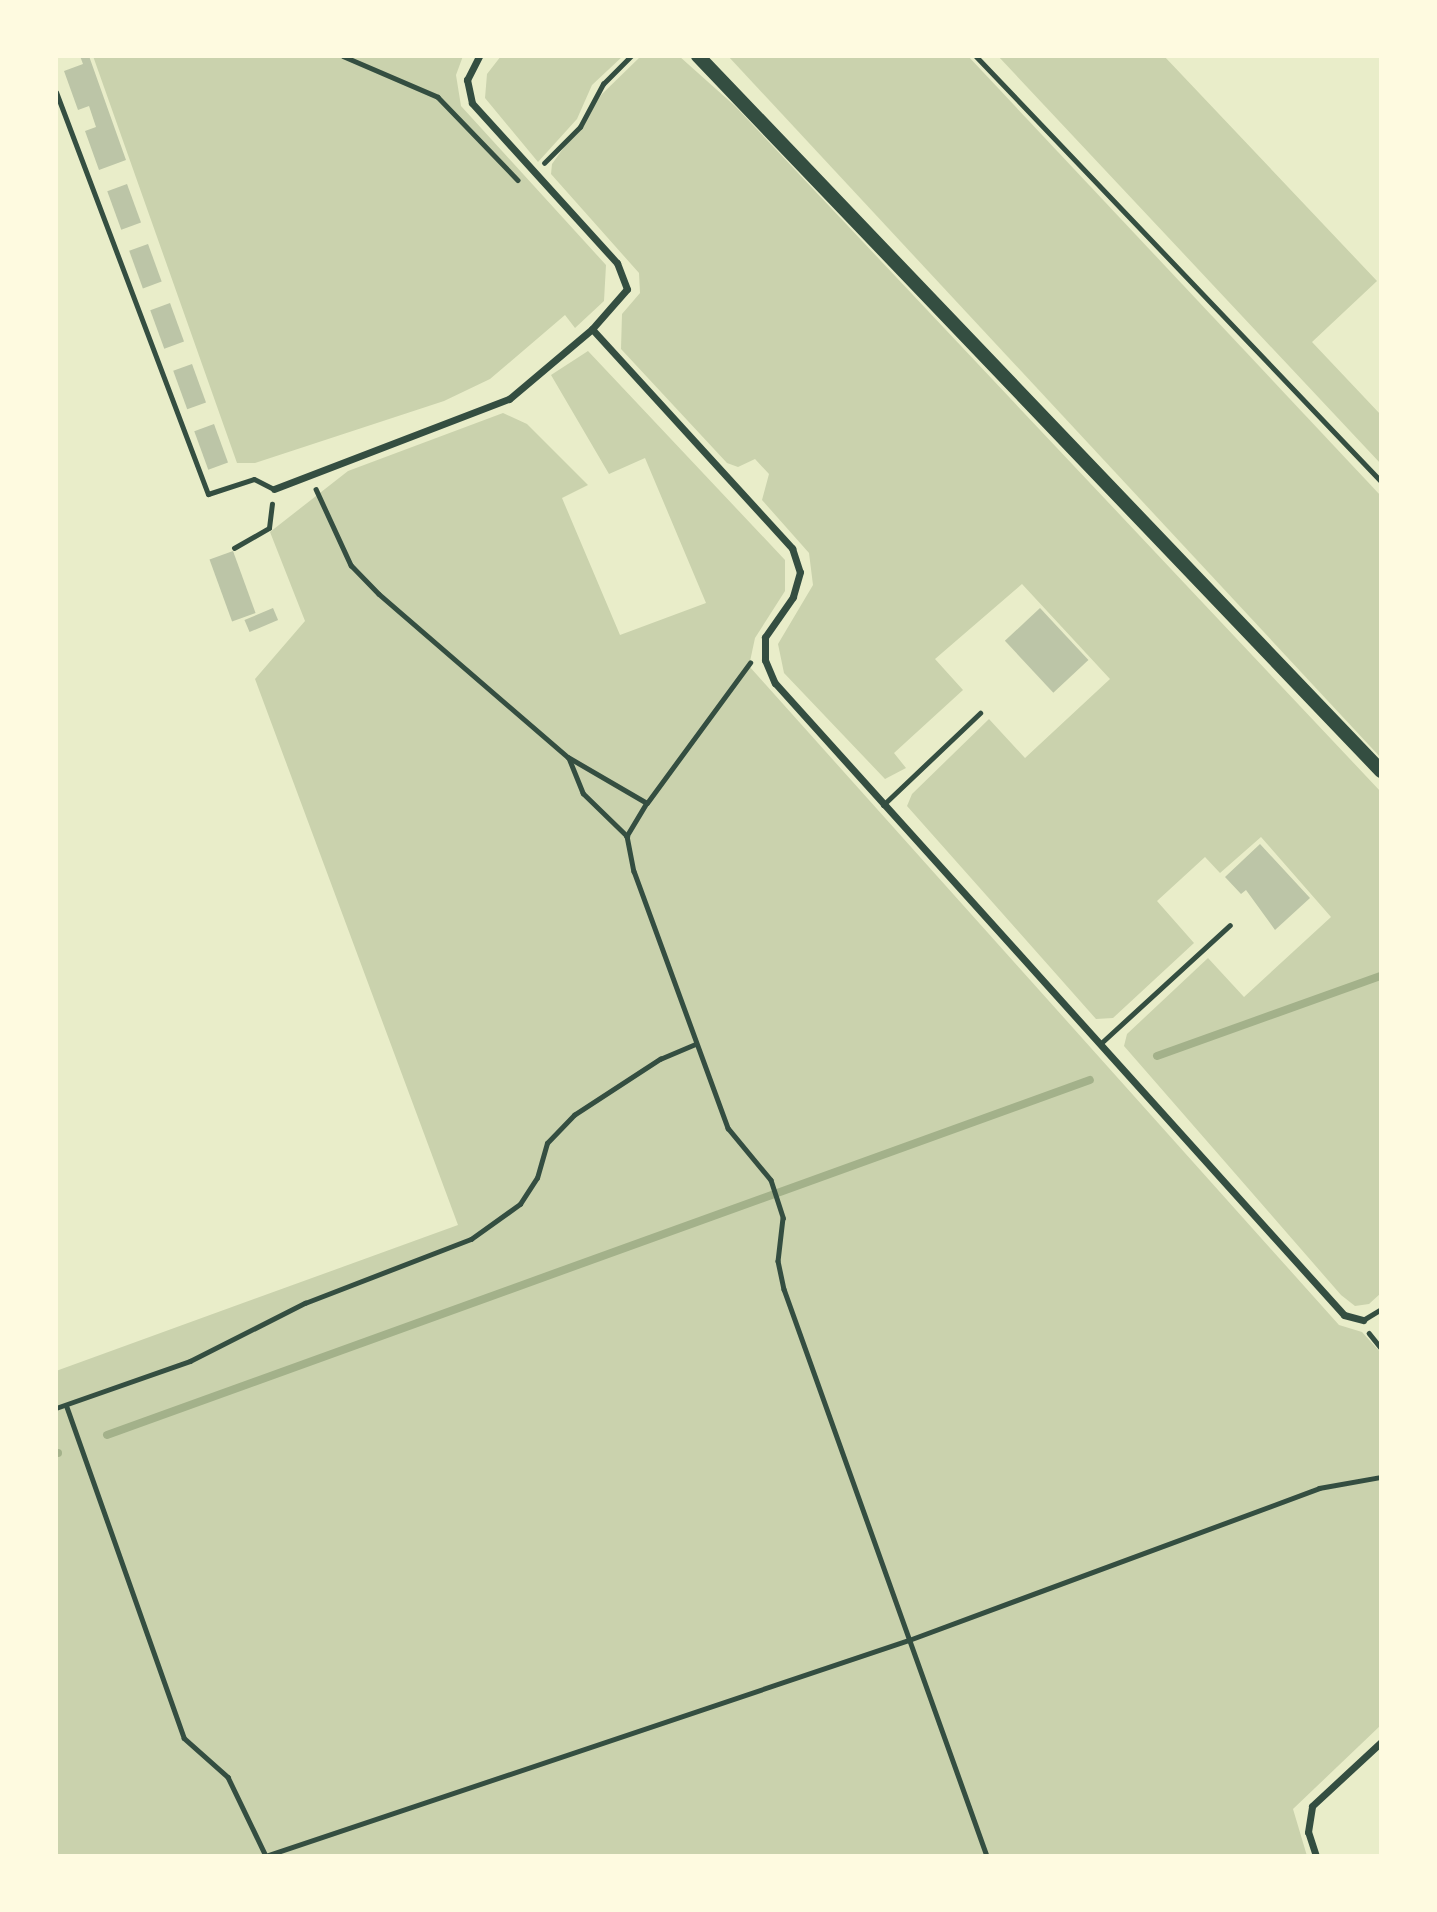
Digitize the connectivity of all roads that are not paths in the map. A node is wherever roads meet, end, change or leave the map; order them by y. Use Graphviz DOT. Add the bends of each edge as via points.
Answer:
graph roads {
  1 [pos="480,56"];
  2 [pos="698,56"];
  3 [pos="710,62"];
  4 [pos="56,92"];
  5 [pos="592,329"];
  6 [pos="274,489"];
  7 [pos="980,713"];
  8 [pos="1381,771"];
  9 [pos="883,806"];
  10 [pos="1230,925"];
  11 [pos="1100,1044"];
  12 [pos="1381,1310"];
  13 [pos="1363,1320"];
  14 [pos="1381,1742"];
  15 [pos="1316,1856"];
  1 -- 5 [label="street" via="467,80 472,103 625,275 622,299"];
  2 -- 3 [label="main road"];
  3 -- 8 [label="main road"];
  4 -- 6 [label="lane" via="208,494 254,479"];
  5 -- 6 [label="street" via="489,410"];
  5 -- 9 [label="street" via="792,548 800,572 793,597 765,638 765,660 775,683"];
  7 -- 9 [label="lane"];
  9 -- 11 [label="street"];
  10 -- 11 [label="lane"];
  11 -- 13 [label="street" via="1344,1315"];
  12 -- 13 [label="lane"];
  14 -- 15 [label="street" via="1312,1806 1308,1832"];
}
